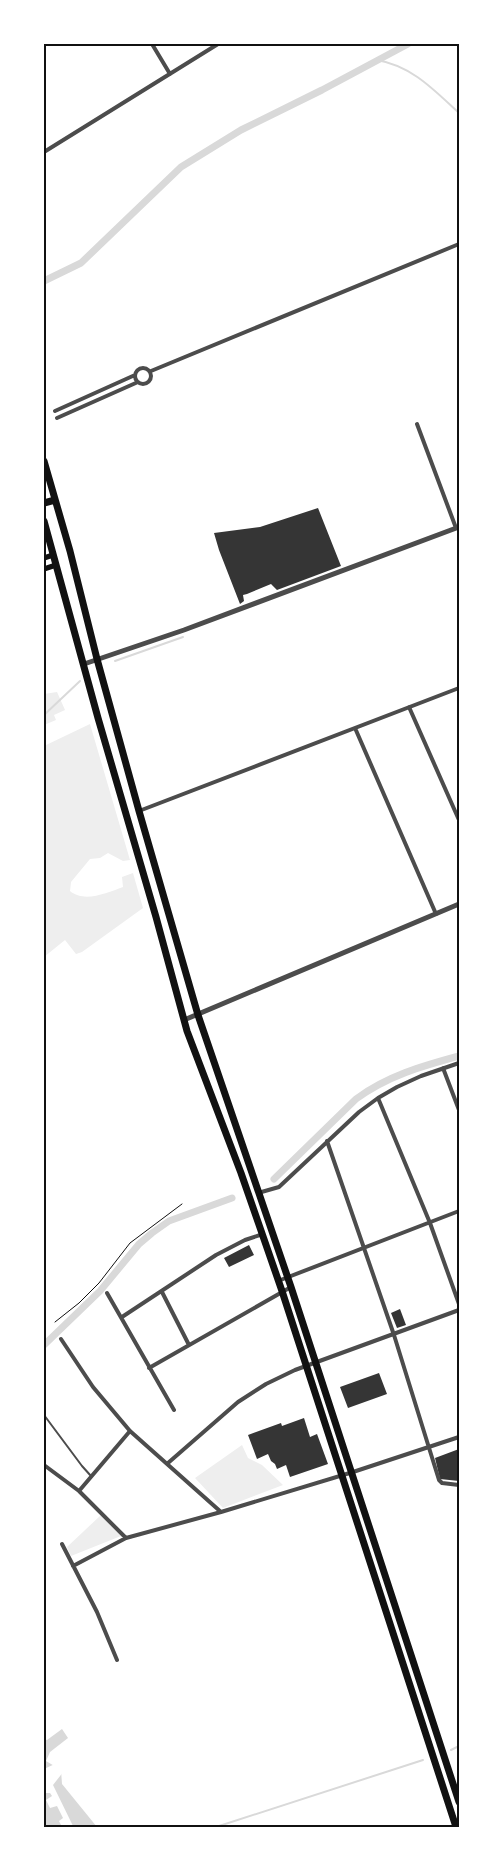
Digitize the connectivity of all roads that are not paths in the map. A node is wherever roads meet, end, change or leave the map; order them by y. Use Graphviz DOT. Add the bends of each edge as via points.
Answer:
graph roads {
  1 [pos="152,44"];
  2 [pos="218,44"];
  3 [pos="170,74"];
  4 [pos="44,152"];
  5 [pos="459,244"];
  6 [pos="151,371"];
  7 [pos="135,375"];
  8 [pos="138,382"];
  9 [pos="55,411"];
  10 [pos="57,418"];
  11 [pos="417,424"];
  12 [pos="44,461"];
  13 [pos="55,500"];
  14 [pos="44,503"];
  15 [pos="44,521"];
  16 [pos="458,528"];
  17 [pos="53,555"];
  18 [pos="44,558"];
  19 [pos="56,566"];
  20 [pos="44,569"];
  21 [pos="97,659"];
  22 [pos="84,664"];
  23 [pos="459,688"];
  24 [pos="409,707"];
  25 [pos="355,728"];
  26 [pos="139,811"];
  27 [pos="459,820"];
  28 [pos="459,904"];
  29 [pos="166,907"];
  30 [pos="154,912"];
  31 [pos="436,914"];
  32 [pos="198,1015"];
  33 [pos="184,1020"];
  34 [pos="459,1063"];
  35 [pos="443,1068"];
  36 [pos="378,1098"];
  37 [pos="459,1110"];
  38 [pos="327,1141"];
  39 [pos="258,1193"];
  40 [pos="459,1211"];
  41 [pos="430,1223"];
  42 [pos="263,1234"];
  43 [pos="365,1248"];
  44 [pos="288,1278"];
  45 [pos="278,1281"];
  46 [pos="291,1287"];
  47 [pos="282,1291"];
  48 [pos="162,1292"];
  49 [pos="107,1293"];
  50 [pos="459,1304"];
  51 [pos="459,1310"];
  52 [pos="122,1318"];
  53 [pos="394,1335"];
  54 [pos="61,1339"];
  55 [pos="190,1345"];
  56 [pos="316,1363"];
  57 [pos="307,1366"];
  58 [pos="149,1368"];
  59 [pos="174,1410"];
  60 [pos="44,1415"];
  61 [pos="130,1431"];
  62 [pos="459,1437"];
  63 [pos="430,1447"];
  64 [pos="168,1463"];
  65 [pos="44,1465"];
  66 [pos="353,1472"];
  67 [pos="342,1475"];
  68 [pos="91,1476"];
  69 [pos="459,1485"];
  70 [pos="79,1491"];
  71 [pos="221,1512"];
  72 [pos="126,1538"];
  73 [pos="62,1544"];
  74 [pos="73,1566"];
  75 [pos="117,1660"];
  76 [pos="459,1802"];
  77 [pos="456,1827"];
  1 -- 3 [label="street"];
  2 -- 3 [label="street"];
  3 -- 4 [label="street"];
  5 -- 6 [label="street"];
  6 -- 7 [label="street" via="141,368"];
  6 -- 8 [label="street" via="148,383"];
  7 -- 8 [label="street"];
  7 -- 9 [label="street"];
  8 -- 10 [label="street"];
  11 -- 16 [label="street"];
  12 -- 13 [label="highway"];
  13 -- 14 [label="highway"];
  13 -- 21 [label="highway"];
  15 -- 17 [label="highway"];
  16 -- 21 [label="street"];
  17 -- 18 [label="main road"];
  17 -- 19 [label="highway"];
  19 -- 20 [label="main road"];
  19 -- 22 [label="highway"];
  21 -- 22 [label="street"];
  21 -- 26 [label="highway"];
  22 -- 30 [label="highway"];
  23 -- 24 [label="street"];
  24 -- 25 [label="street"];
  24 -- 27 [label="street"];
  25 -- 26 [label="street"];
  25 -- 31 [label="street"];
  26 -- 29 [label="highway"];
  28 -- 31 [label="street"];
  29 -- 30 [label="highway"];
  29 -- 32 [label="highway"];
  30 -- 33 [label="highway"];
  31 -- 32 [label="street"];
  32 -- 33 [label="street"];
  32 -- 39 [label="highway"];
  33 -- 42 [label="highway"];
  34 -- 35 [label="street"];
  35 -- 36 [label="street"];
  35 -- 37 [label="street"];
  36 -- 38 [label="street"];
  36 -- 41 [label="street"];
  38 -- 39 [label="street" via="279,1187"];
  38 -- 43 [label="street"];
  39 -- 44 [label="highway"];
  40 -- 41 [label="street"];
  41 -- 43 [label="street"];
  41 -- 50 [label="street"];
  42 -- 45 [label="highway"];
  42 -- 48 [label="street" via="216,1255"];
  43 -- 44 [label="street"];
  43 -- 53 [label="street"];
  44 -- 45 [label="street"];
  44 -- 46 [label="highway"];
  45 -- 47 [label="highway"];
  46 -- 47 [label="street"];
  46 -- 56 [label="highway"];
  47 -- 55 [label="street"];
  47 -- 57 [label="highway"];
  48 -- 52 [label="street"];
  48 -- 55 [label="street"];
  49 -- 52 [label="street"];
  51 -- 53 [label="street"];
  52 -- 58 [label="street"];
  53 -- 56 [label="street"];
  53 -- 63 [label="street"];
  54 -- 61 [label="street" via="93,1387"];
  55 -- 58 [label="street"];
  56 -- 57 [label="street"];
  56 -- 66 [label="highway"];
  57 -- 64 [label="street" via="266,1384 238,1402"];
  57 -- 67 [label="highway"];
  58 -- 59 [label="street"];
  60 -- 68 [label="lane"];
  61 -- 64 [label="street"];
  61 -- 68 [label="street"];
  62 -- 63 [label="street"];
  63 -- 66 [label="street"];
  63 -- 69 [label="street" via="440,1482"];
  64 -- 71 [label="street"];
  65 -- 70 [label="street"];
  66 -- 67 [label="street"];
  66 -- 76 [label="highway"];
  67 -- 71 [label="street"];
  67 -- 77 [label="highway"];
  68 -- 70 [label="street"];
  70 -- 72 [label="street"];
  71 -- 72 [label="street"];
  72 -- 74 [label="street"];
  73 -- 74 [label="street"];
  74 -- 75 [label="street"];
}
